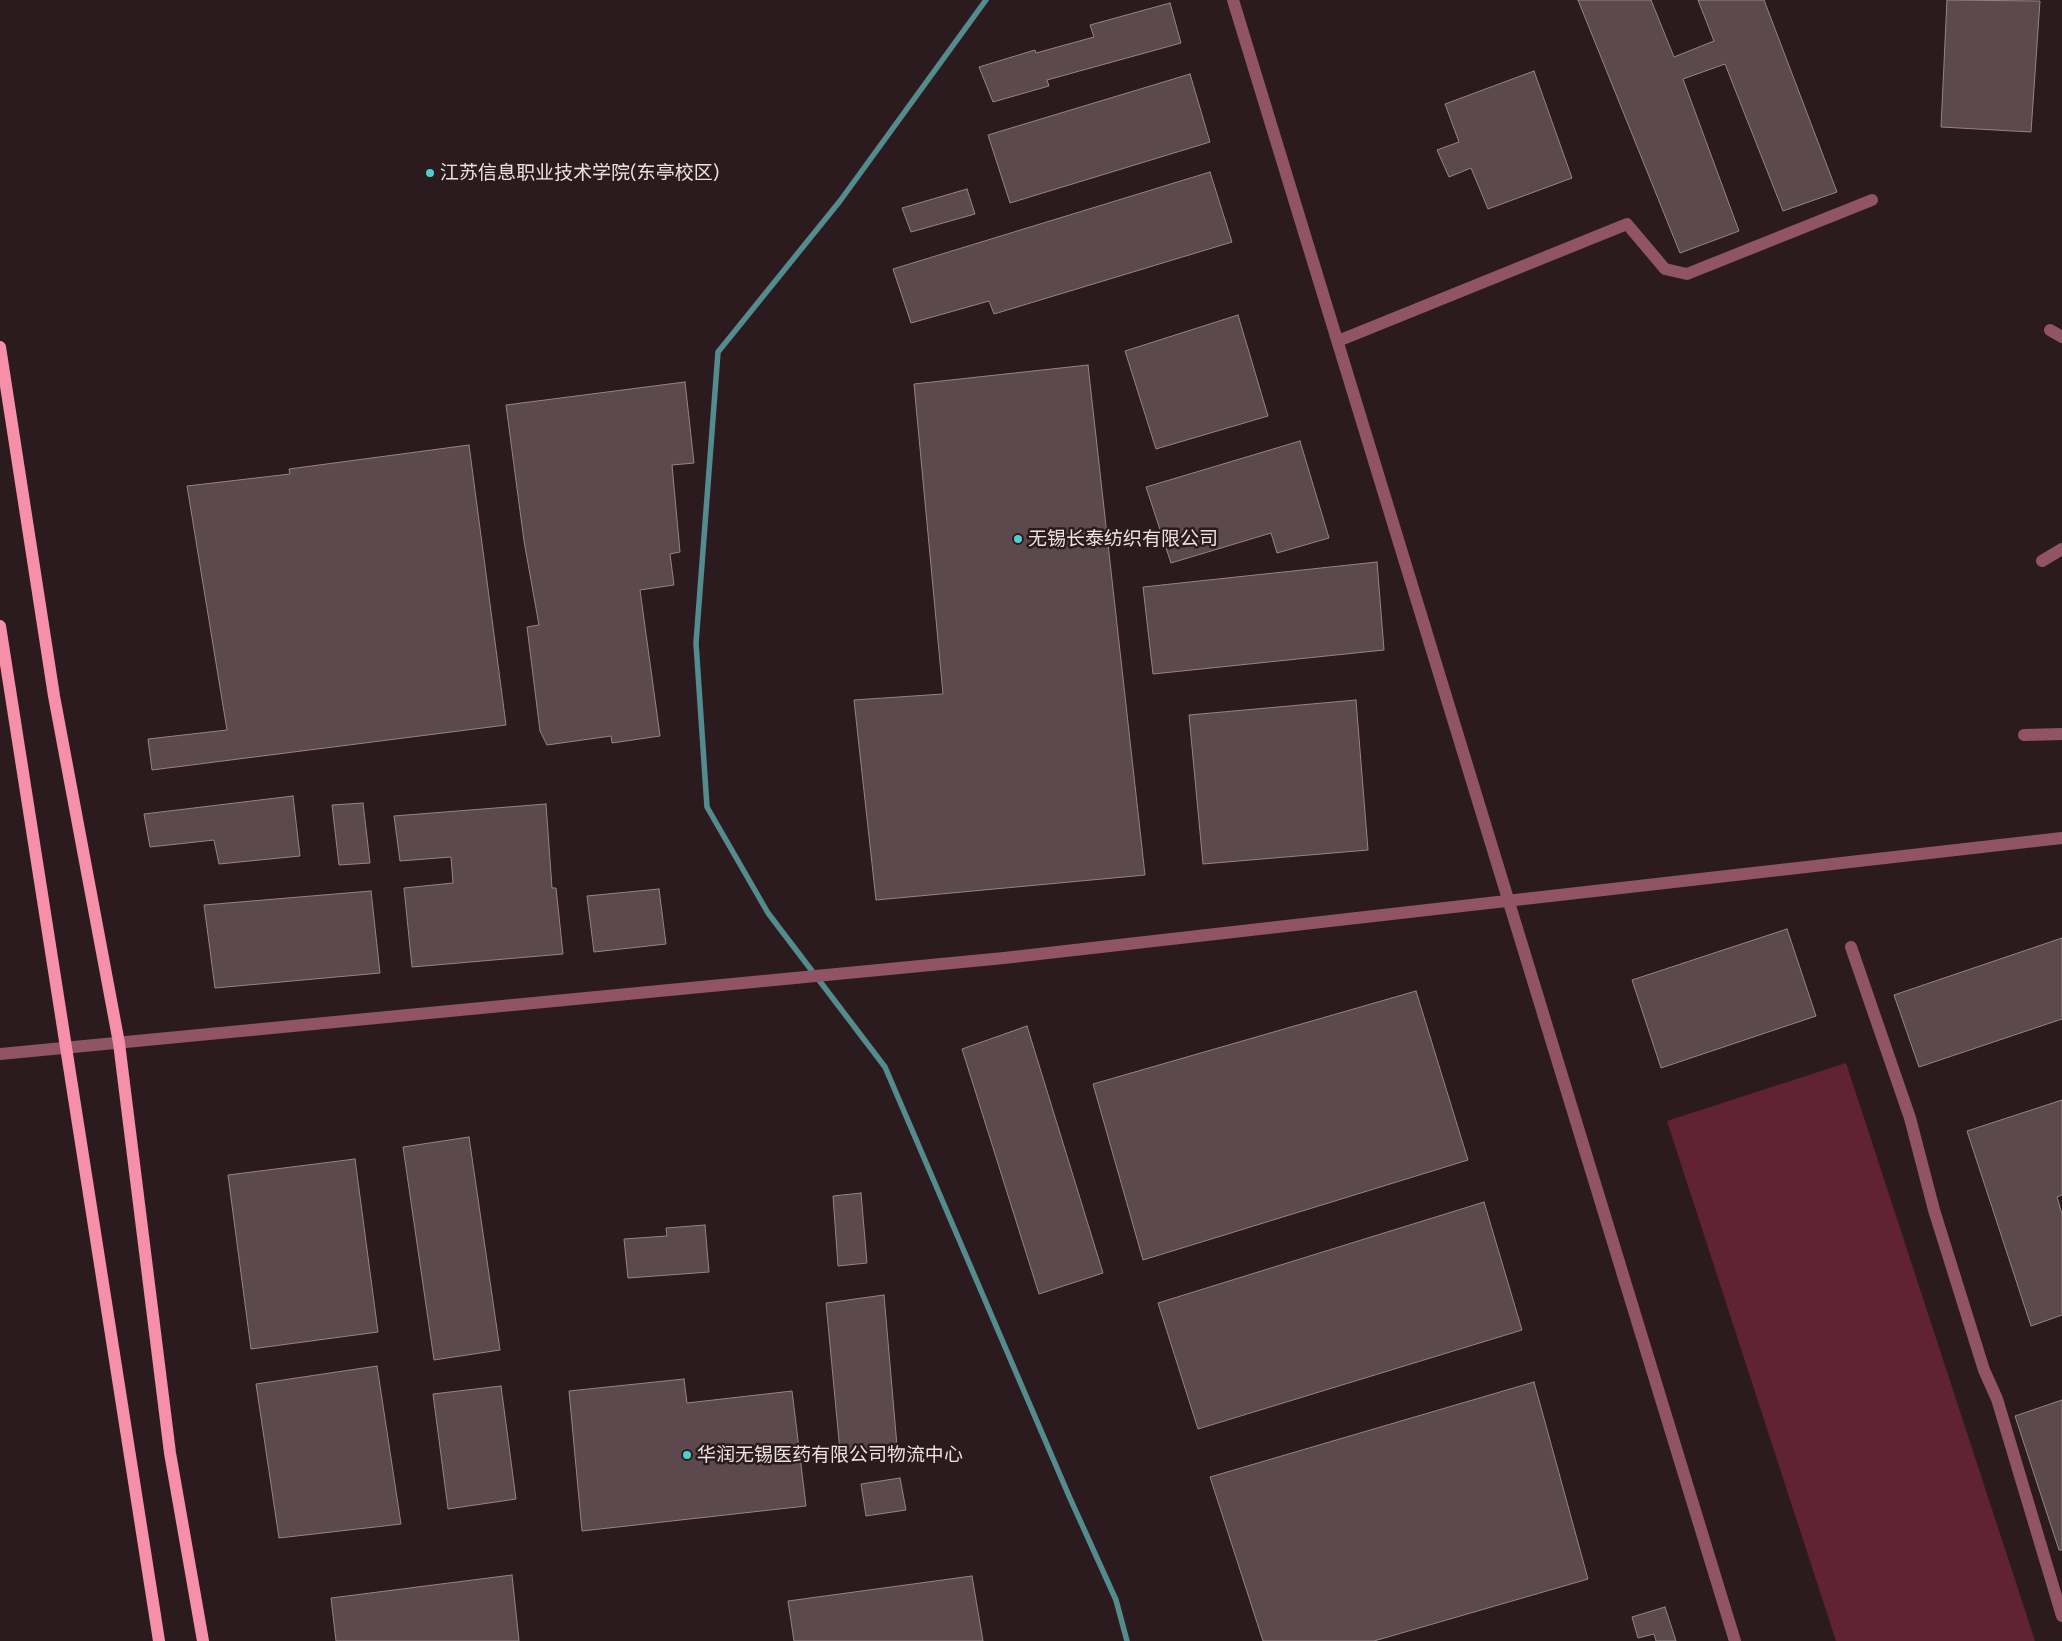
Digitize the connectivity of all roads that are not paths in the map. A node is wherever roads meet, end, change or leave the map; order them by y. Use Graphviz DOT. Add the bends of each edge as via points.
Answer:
graph roads {
  1 [pos="1233,0"];
  2 [pos="1872,200"];
  3 [pos="2050,330"];
  4 [pos="2062,337"];
  5 [pos="1338,341"];
  6 [pos="0,347"];
  7 [pos="2062,549"];
  8 [pos="2042,561"];
  9 [pos="0,626"];
  10 [pos="2062,734"];
  11 [pos="2024,735"];
  12 [pos="2062,838"];
  13 [pos="1509,901"];
  14 [pos="1851,947"];
  15 [pos="119,1043"];
  16 [pos="67,1048"];
  17 [pos="0,1054"];
  18 [pos="2062,1616"];
  19 [pos="159,1641"];
  20 [pos="203,1641"];
  21 [pos="1735,1641"];
  1 -- 5 [label="street"];
  2 -- 5 [label="street" via="1687,274 1665,269 1627,224"];
  3 -- 4 [label="street"];
  5 -- 13 [label="street"];
  6 -- 15 [label="main road" via="54,696"];
  7 -- 8 [label="street"];
  9 -- 16 [label="main road"];
  10 -- 11 [label="street"];
  12 -- 13 [label="street"];
  13 -- 15 [label="street" via="1004,958"];
  13 -- 21 [label="street"];
  14 -- 18 [label="street" via="1910,1118 1934,1210 1984,1370 1997,1399"];
  15 -- 16 [label="street"];
  15 -- 20 [label="main road" via="170,1453"];
  16 -- 17 [label="street"];
  16 -- 19 [label="main road"];
}
